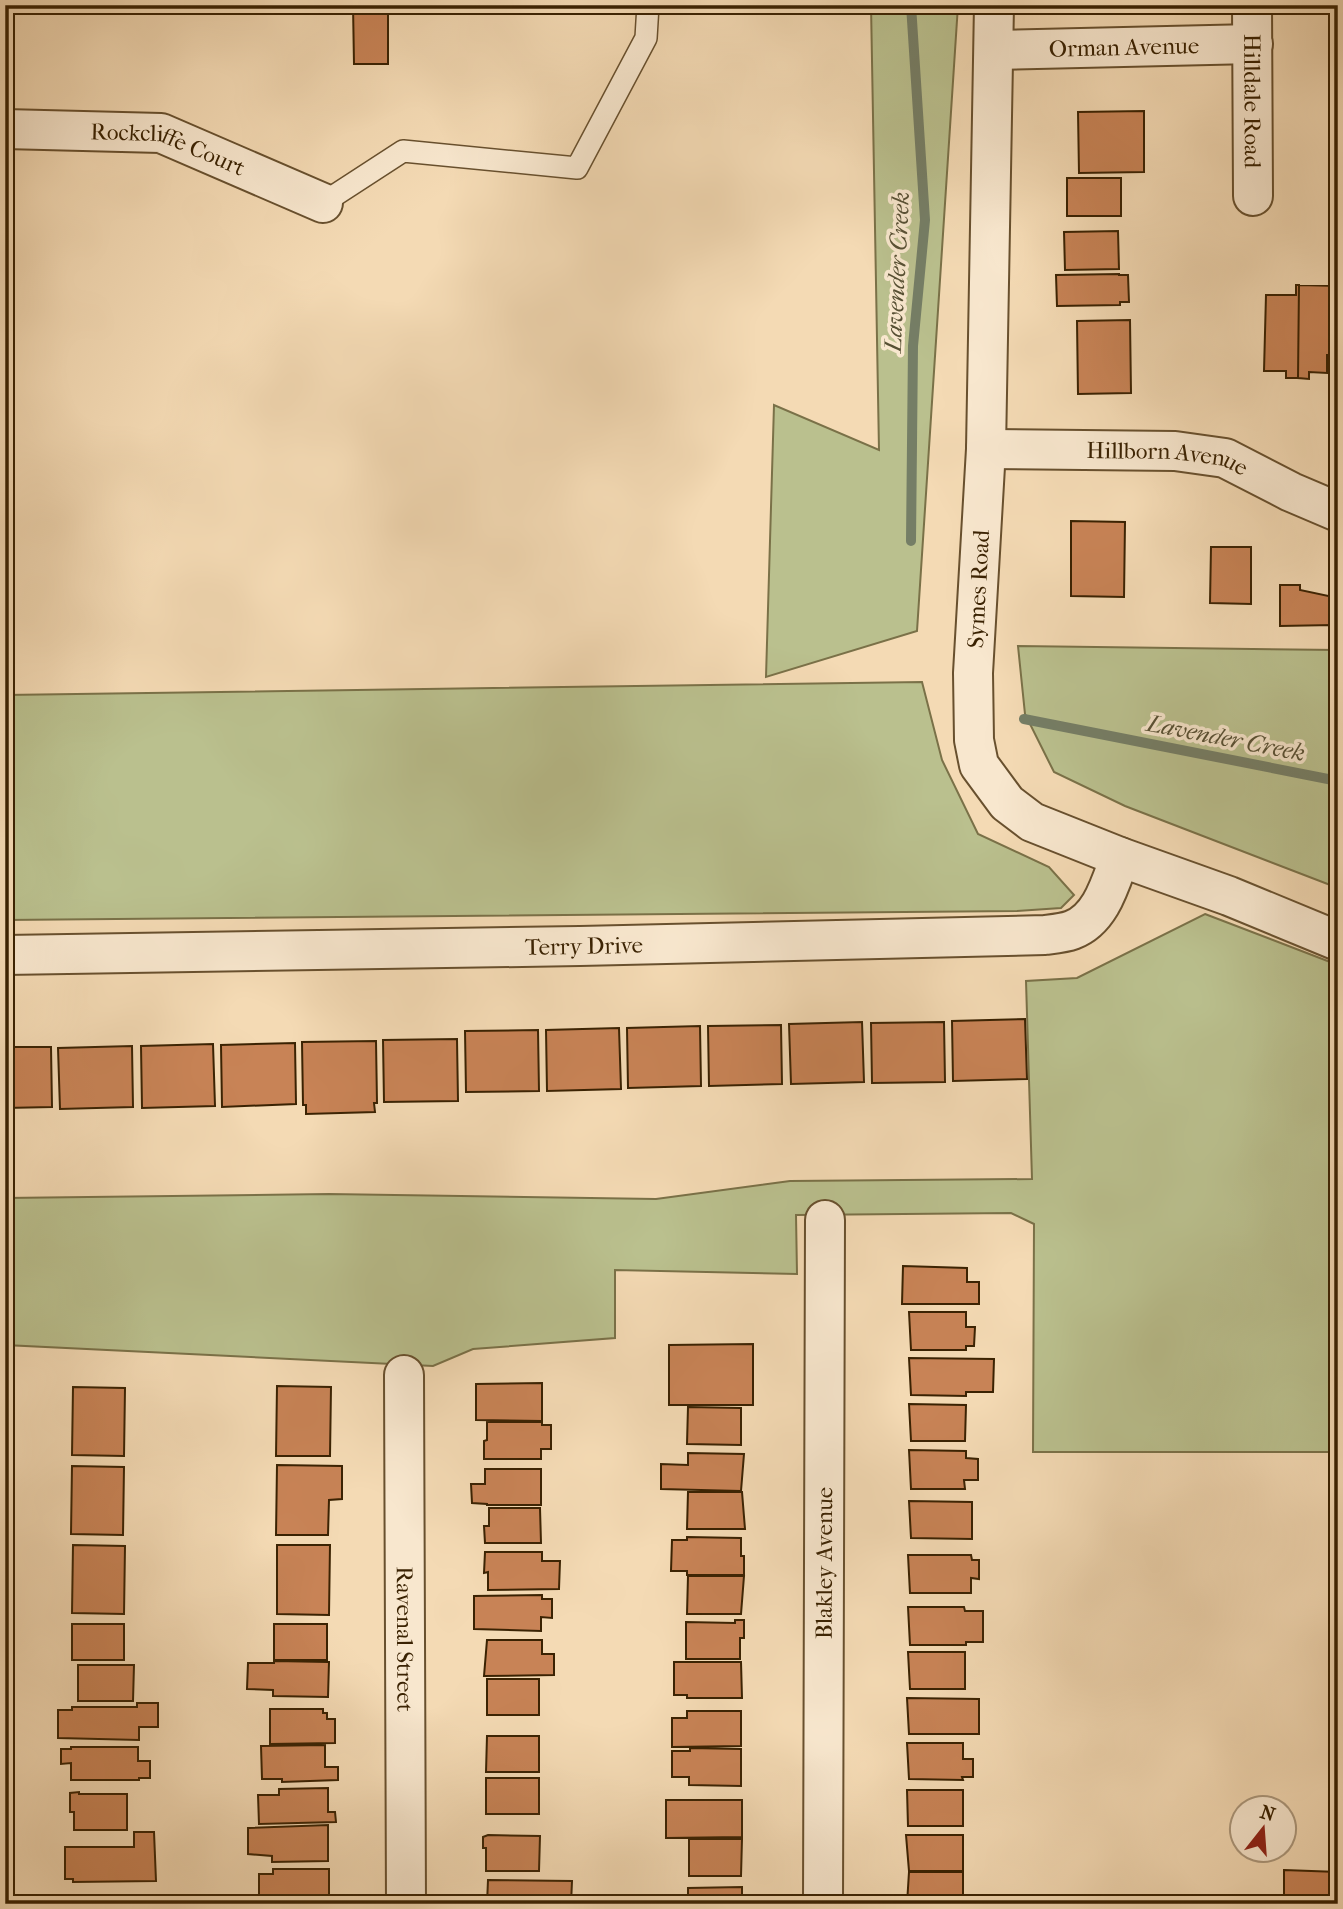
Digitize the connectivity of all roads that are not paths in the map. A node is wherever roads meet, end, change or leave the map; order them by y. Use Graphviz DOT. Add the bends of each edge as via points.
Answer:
graph roads {
  1 [pos="648,5"];
  2 [pos="993,5"];
  3 [pos="1252,5"];
  4 [pos="1253,44"];
  5 [pos="993,50"];
  6 [pos="5,129"];
  7 [pos="1253,196"];
  8 [pos="323,203"];
  9 [pos="986,449"];
  10 [pos="1338,512"];
  11 [pos="1120,857"];
  12 [pos="1338,941"];
  13 [pos="5,956"];
  14 [pos="825,1220"];
  15 [pos="404,1375"];
  16 [pos="406,1904"];
  17 [pos="823,1904"];
  1 -- 8 [label="lane" via="646,38 577,168 403,151"];
  2 -- 5 [label="street, Symes Road"];
  3 -- 4 [label="street, Hilldale Road"];
  4 -- 5 [label="street, Orman Avenue"];
  4 -- 7 [label="street, Hilldale Road"];
  5 -- 9 [label="street, Symes Road"];
  6 -- 8 [label="street, Rockcliffe Court" via="161,133"];
  9 -- 10 [label="street, Hillborn Avenue" via="1175,451 1225,457"];
  9 -- 11 [label="street, Symes Road" via="973,673 979,765 1007,803 1032,822"];
  11 -- 12 [label="street, Symes Road"];
  11 -- 13 [label="street, Terry Drive" via="1094,916 1073,930 1045,935"];
  14 -- 17 [label="street, Blakley Avenue"];
  15 -- 16 [label="street, Ravenal Street"];
}
